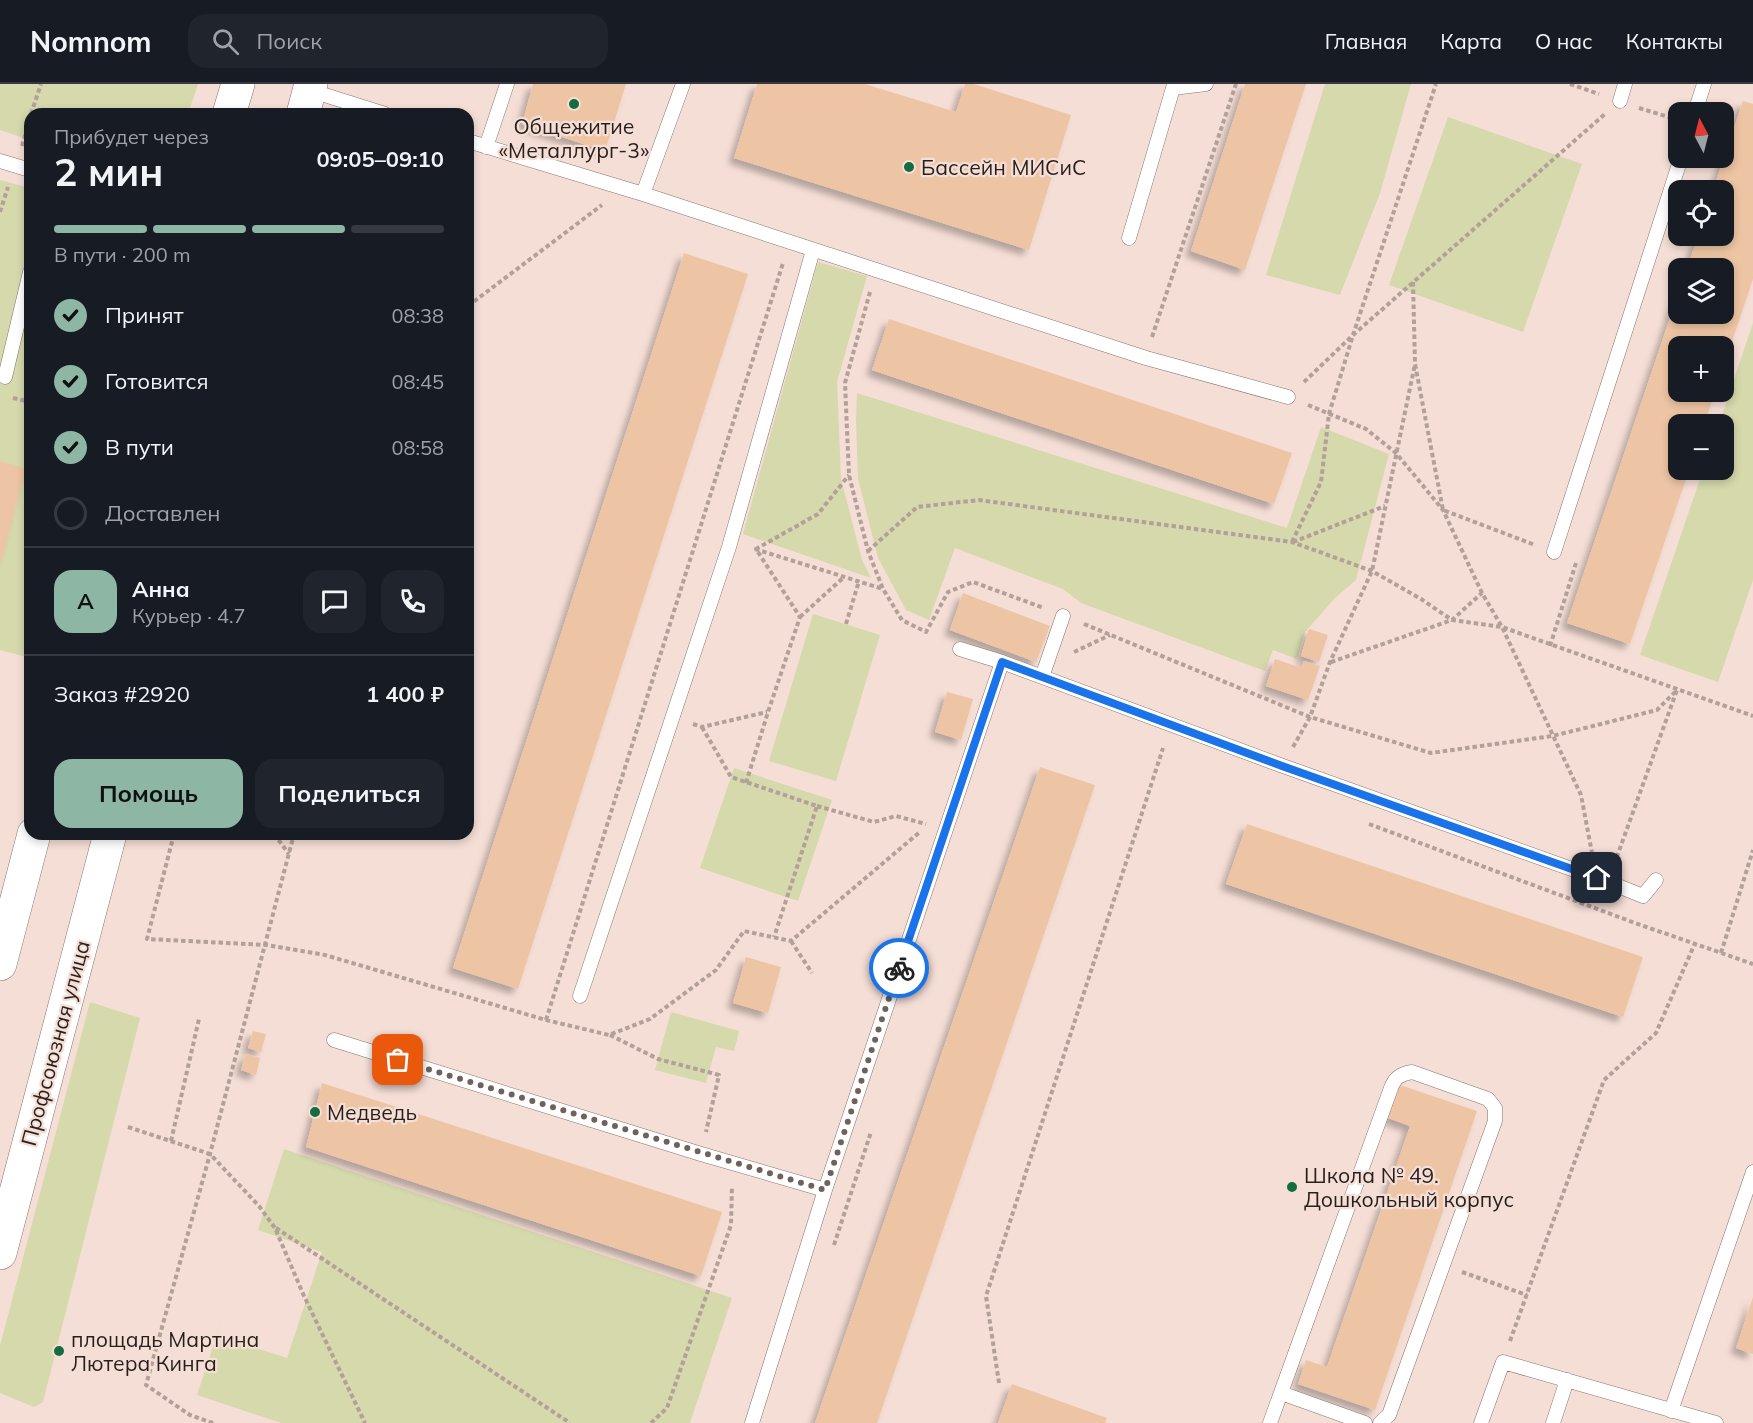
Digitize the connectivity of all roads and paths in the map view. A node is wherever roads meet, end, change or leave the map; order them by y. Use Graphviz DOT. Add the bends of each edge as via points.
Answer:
graph roads {
  1 [pos="41,84"];
  2 [pos="238,84"];
  3 [pos="507,84"];
  4 [pos="683,84"];
  5 [pos="1206,84"];
  6 [pos="1236,84"];
  7 [pos="1436,84"];
  8 [pos="1570,84"];
  9 [pos="1625,84"];
  10 [pos="1704,84"];
  11 [pos="308,96"];
  12 [pos="1620,101"];
  13 [pos="1698,102"];
  14 [pos="34,108"];
  15 [pos="231,108"];
  16 [pos="359,108"];
  17 [pos="1668,118"];
  18 [pos="474,143"];
  19 [pos="486,147"];
  20 [pos="0,161"];
  21 [pos="24,168"];
  22 [pos="1677,168"];
  23 [pos="623,189"];
  24 [pos="643,194"];
  25 [pos="1129,238"];
  26 [pos="789,242"];
  27 [pos="813,250"];
  28 [pos="876,271"];
  29 [pos="1413,282"];
  30 [pos="24,297"];
  31 [pos="474,301"];
  32 [pos="1157,318"];
  33 [pos="1353,336"];
  34 [pos="1415,364"];
  35 [pos="5,377"];
  36 [pos="1288,397"];
  37 [pos="1329,414"];
  38 [pos="1396,453"];
  39 [pos="849,475"];
  40 [pos="1385,506"];
  41 [pos="1443,510"];
  42 [pos="1292,542"];
  43 [pos="729,547"];
  44 [pos="756,549"];
  45 [pos="868,552"];
  46 [pos="1554,552"];
  47 [pos="1577,560"];
  48 [pos="1372,571"];
  49 [pos="844,576"];
  50 [pos="859,581"];
  51 [pos="883,589"];
  52 [pos="1482,593"];
  53 [pos="1063,616"];
  54 [pos="800,617"];
  55 [pos="1452,620"];
  56 [pos="846,624"];
  57 [pos="1502,627"];
  58 [pos="960,649"];
  59 [pos="1002,662"];
  60 [pos="1330,662"];
  61 [pos="1042,677"];
  62 [pos="1677,690"];
  63 [pos="768,711"];
  64 [pos="1753,716"];
  65 [pos="1310,717"];
  66 [pos="1552,736"];
  67 [pos="1163,748"];
  68 [pos="1282,766"];
  69 [pos="746,783"];
  70 [pos="817,806"];
  71 [pos="928,825"];
  72 [pos="32,840"];
  73 [pos="108,840"];
  74 [pos="172,840"];
  75 [pos="278,840"];
  76 [pos="293,840"];
  77 [pos="1753,850"];
  78 [pos="289,855"];
  79 [pos="1752,859"];
  80 [pos="1602,880"];
  81 [pos="1656,880"];
  82 [pos="774,938"];
  83 [pos="147,939"];
  84 [pos="791,941"];
  85 [pos="1695,943"];
  86 [pos="1721,953"];
  87 [pos="0,964"];
  88 [pos="812,973"];
  89 [pos="580,996"];
  90 [pos="200,1019"];
  91 [pos="546,1020"];
  92 [pos="609,1035"];
  93 [pos="334,1040"];
  94 [pos="128,1127"];
  95 [pos="171,1141"];
  96 [pos="210,1154"];
  97 [pos="701,1154"];
  98 [pos="1753,1172"];
  99 [pos="733,1178"];
  100 [pos="825,1190"];
  101 [pos="275,1228"];
  102 [pos="0,1253"];
  103 [pos="1443,1265"];
  104 [pos="1527,1295"];
  105 [pos="1503,1362"];
  106 [pos="1567,1380"];
  107 [pos="999,1383"];
  108 [pos="1281,1394"];
  109 [pos="1671,1411"];
  110 [pos="213,1423"];
  111 [pos="365,1423"];
  112 [pos="570,1423"];
  113 [pos="651,1423"];
  114 [pos="752,1423"];
  115 [pos="1270,1423"];
  116 [pos="1365,1423"];
  117 [pos="1380,1423"];
  118 [pos="1481,1423"];
  119 [pos="1553,1423"];
  120 [pos="1716,1423"];
  1 -- 14 [label="path"];
  2 -- 15 [label="main road"];
  3 -- 19 [label="lane"];
  4 -- 24 [label="lane"];
  5 -- 25 [label="lane" via="1173,88"];
  6 -- 32 [label="path"];
  7 -- 33 [label="path"];
  8 -- 12 [label="path"];
  9 -- 12 [label="lane"];
  10 -- 13 [label="lane"];
  11 -- 16 [label="lane"];
  12 -- 17 [label="path"];
  12 -- 29 [label="path"];
  18 -- 19 [label="lane"];
  19 -- 23 [label="lane"];
  20 -- 21 [label="lane"];
  22 -- 46 [label="lane"];
  23 -- 24 [label="lane"];
  23 -- 31 [label="path"];
  24 -- 26 [label="lane"];
  26 -- 27 [label="lane"];
  26 -- 91 [label="path"];
  27 -- 28 [label="lane"];
  27 -- 43 [label="lane"];
  28 -- 36 [label="lane" via="1146,358"];
  28 -- 39 [label="path" via="845,383"];
  29 -- 33 [label="path"];
  29 -- 34 [label="path"];
  30 -- 35 [label="lane"];
  33 -- 36 [label="path"];
  33 -- 37 [label="path"];
  34 -- 38 [label="path"];
  34 -- 41 [label="path"];
  36 -- 37 [label="path"];
  37 -- 38 [label="path" via="1366,429"];
  37 -- 42 [label="path" via="1321,482"];
  38 -- 40 [label="path"];
  38 -- 41 [label="path"];
  39 -- 44 [label="path" via="818,514"];
  39 -- 45 [label="path"];
  40 -- 42 [label="path"];
  40 -- 48 [label="path"];
  41 -- 46 [label="path"];
  41 -- 52 [label="path"];
  42 -- 45 [label="path" via="979,500 917,507"];
  42 -- 48 [label="path"];
  43 -- 44 [label="path"];
  43 -- 89 [label="lane"];
  44 -- 49 [label="path"];
  44 -- 54 [label="path"];
  45 -- 51 [label="path"];
  46 -- 47 [label="path"];
  48 -- 55 [label="path"];
  48 -- 60 [label="path"];
  49 -- 50 [label="path"];
  49 -- 54 [label="path"];
  50 -- 51 [label="path"];
  50 -- 56 [label="path"];
  51 -- 53 [label="path" via="902,620 926,632 948,592 973,582"];
  52 -- 55 [label="path"];
  52 -- 57 [label="path"];
  53 -- 61 [label="lane"];
  53 -- 65 [label="path"];
  54 -- 63 [label="path"];
  55 -- 57 [label="path"];
  55 -- 60 [label="path"];
  57 -- 62 [label="path"];
  57 -- 66 [label="path"];
  58 -- 59 [label="lane"];
  59 -- 61 [label="lane"];
  59 -- 100 [label="lane"];
  60 -- 65 [label="path"];
  61 -- 68 [label="lane"];
  62 -- 64 [label="path"];
  62 -- 66 [label="path" via="1657,710"];
  62 -- 80 [label="path"];
  63 -- 69 [label="path"];
  63 -- 69 [label="path" via="702,727 731,777"];
  65 -- 66 [label="path" via="1431,753"];
  65 -- 68 [label="path"];
  66 -- 80 [label="path" via="1581,795"];
  67 -- 107 [label="path" via="986,1296"];
  68 -- 80 [label="lane"];
  69 -- 70 [label="path"];
  70 -- 71 [label="path" via="874,822 896,816"];
  70 -- 82 [label="path"];
  72 -- 87 [label="main road"];
  73 -- 102 [label="main road, Профсоюзная улица"];
  74 -- 83 [label="path"];
  75 -- 78 [label="path"];
  76 -- 78 [label="path"];
  77 -- 79 [label="path"];
  78 -- 96 [label="path"];
  79 -- 86 [label="path"];
  80 -- 81 [label="lane" via="1643,896"];
  84 -- 88 [label="path"];
  85 -- 104 [label="path" via="1656,1033 1604,1080"];
  90 -- 95 [label="path"];
  92 -- 97 [label="path" via="658,1059 719,1075"];
  93 -- 97 [label="lane"];
  94 -- 95 [label="path"];
  95 -- 96 [label="path"];
  96 -- 101 [label="path"];
  96 -- 110 [label="path" via="146,1385 190,1415"];
  97 -- 100 [label="lane"];
  98 -- 109 [label="lane"];
  99 -- 113 [label="path" via="731,1225 667,1408"];
  100 -- 114 [label="lane"];
  101 -- 111 [label="path"];
  101 -- 112 [label="path"];
  103 -- 104 [label="path"];
  103 -- 108 [label="lane" via="1495,1121 1495,1108 1480,1096 1412,1072 1402,1074 1390,1088"];
  103 -- 117 [label="lane" via="1389,1415"];
  104 -- 105 [label="path"];
  105 -- 106 [label="lane"];
  105 -- 118 [label="lane"];
  106 -- 109 [label="lane"];
  106 -- 119 [label="lane"];
  108 -- 115 [label="lane"];
  108 -- 116 [label="lane"];
  109 -- 120 [label="lane"];
}
